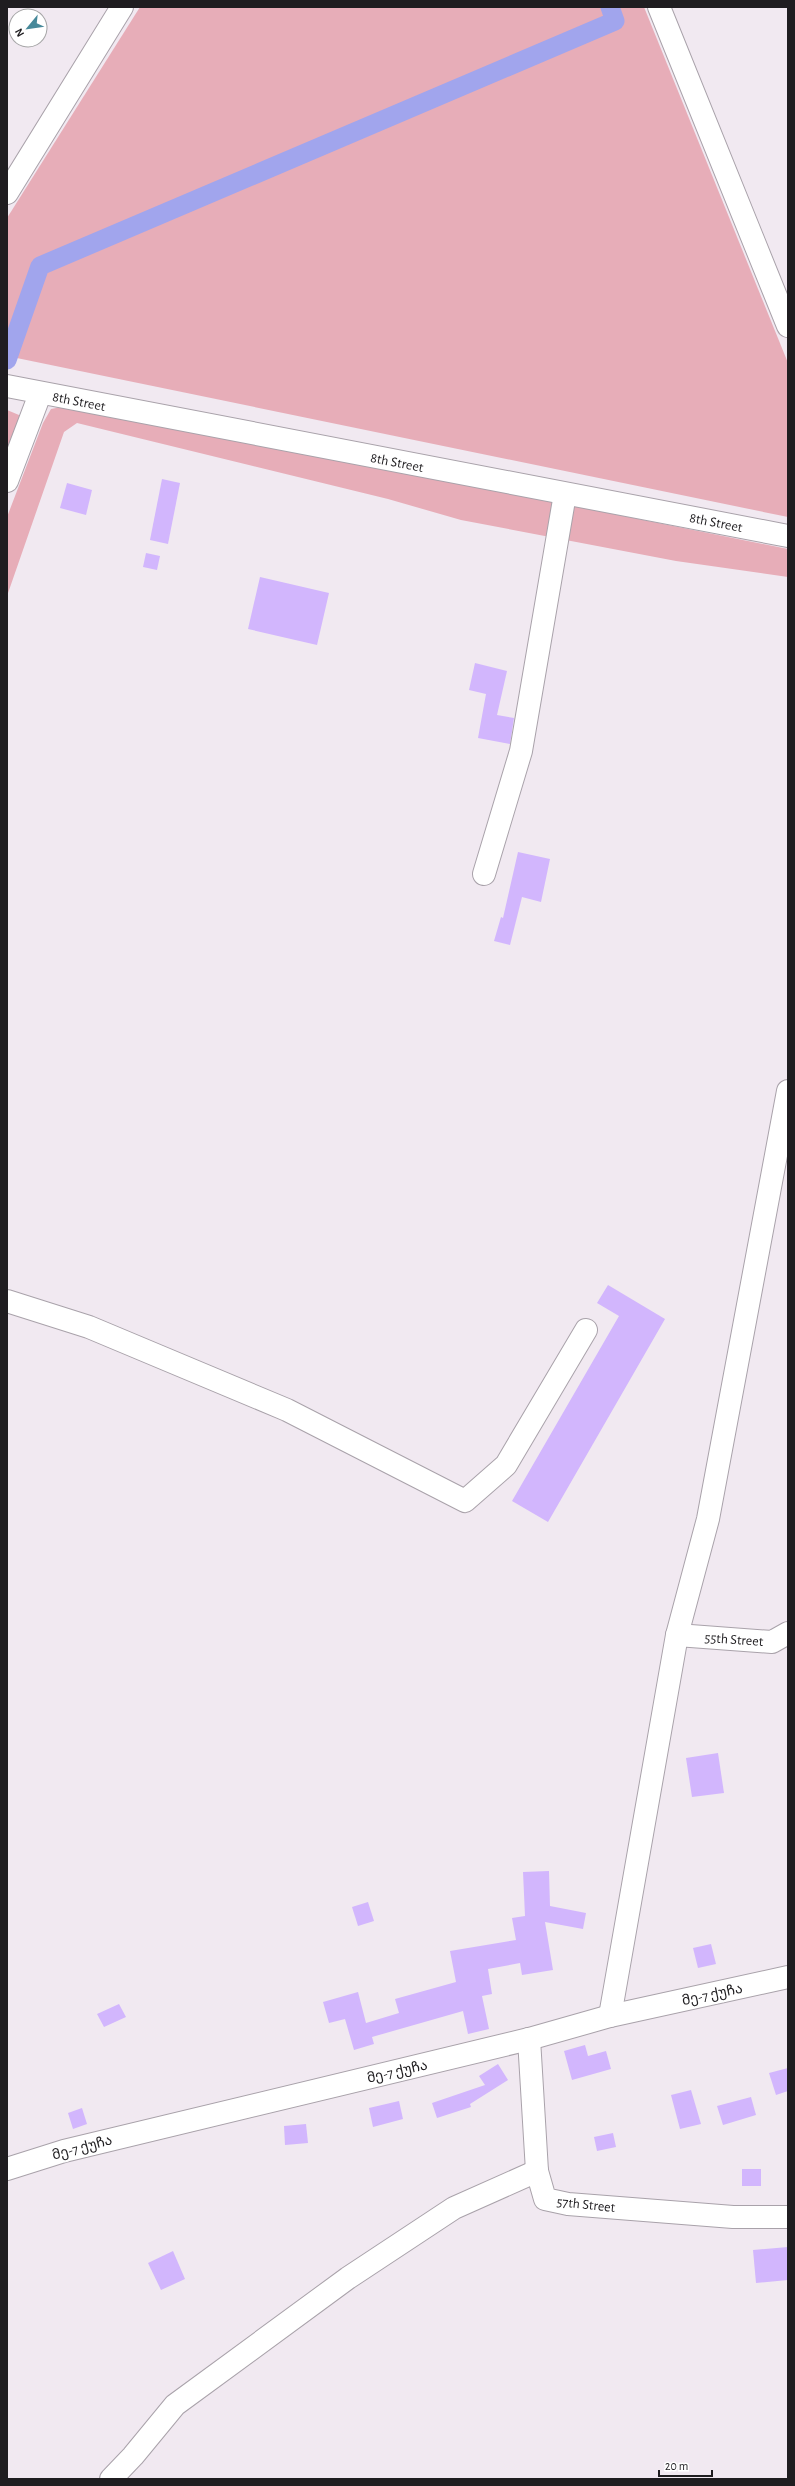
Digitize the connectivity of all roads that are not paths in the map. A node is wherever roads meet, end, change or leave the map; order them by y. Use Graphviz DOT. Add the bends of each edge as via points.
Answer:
graph roads {
  1 [pos="122,7"];
  2 [pos="658,7"];
  3 [pos="7,193"];
  4 [pos="788,326"];
  5 [pos="7,386"];
  6 [pos="40,394"];
  7 [pos="7,481"];
  8 [pos="565,494"];
  9 [pos="788,536"];
  10 [pos="484,874"];
  11 [pos="788,1091"];
  12 [pos="7,1301"];
  13 [pos="586,1330"];
  14 [pos="677,1635"];
  15 [pos="783,1642"];
  16 [pos="788,1978"];
  17 [pos="610,2016"];
  18 [pos="530,2039"];
  19 [pos="7,2169"];
  20 [pos="537,2171"];
  21 [pos="788,2217"];
  22 [pos="110,2479"];
  1 -- 3 [label="street"];
  2 -- 4 [label="street"];
  5 -- 6 [label="street, 8th Street"];
  6 -- 7 [label="street"];
  6 -- 8 [label="street, 8th Street"];
  8 -- 9 [label="street, 8th Street"];
  8 -- 10 [label="street" via="521,751"];
  11 -- 14 [label="street" via="708,1519"];
  12 -- 13 [label="street" via="89,1327 288,1410 465,1501 506,1465"];
  14 -- 15 [label="street, 55th Street"];
  14 -- 17 [label="street"];
  16 -- 17 [label="street, მე-7 ქუჩა"];
  17 -- 18 [label="street, მე-7 ქუჩა"];
  18 -- 19 [label="street, მე-7 ქუჩა" via="64,2151"];
  18 -- 20 [label="street, 57th Street"];
  20 -- 21 [label="street, 57th Street" via="545,2199 568,2204 733,2217"];
  20 -- 22 [label="street" via="454,2208 348,2278 175,2405 133,2456"];
}
